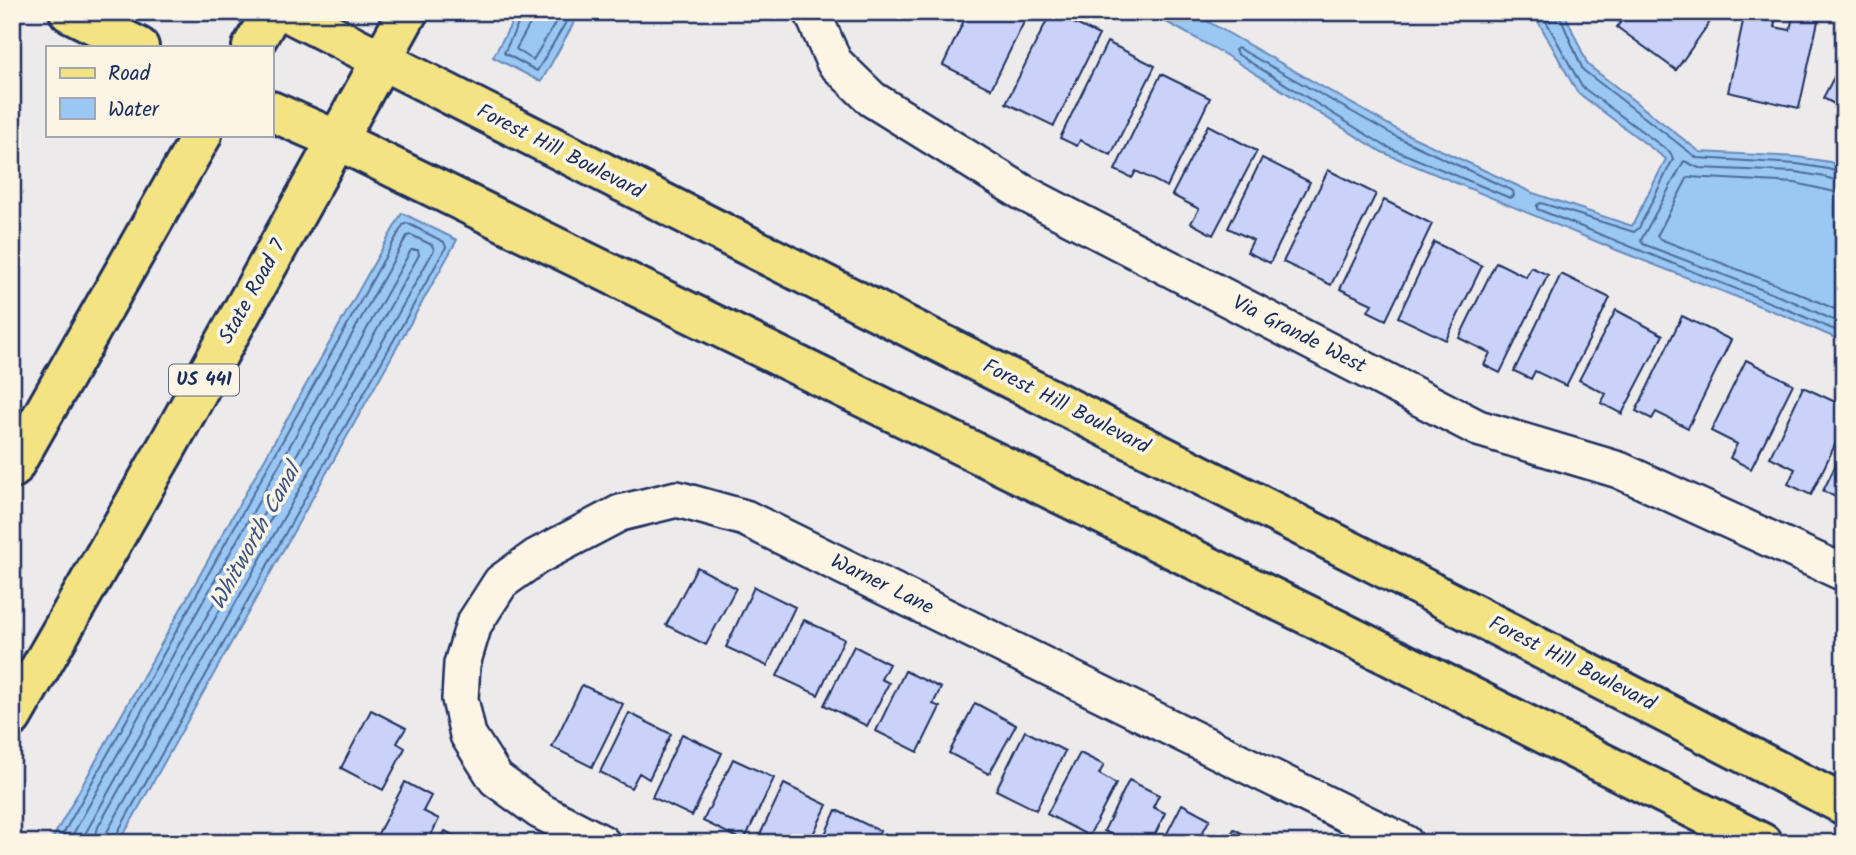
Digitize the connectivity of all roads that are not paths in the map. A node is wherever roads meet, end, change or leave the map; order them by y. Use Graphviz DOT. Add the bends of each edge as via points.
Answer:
graph roads {
  1 [pos="69,12"];
  2 [pos="272,12"];
  3 [pos="287,12"];
  4 [pos="408,12"];
  5 [pos="812,13"];
  6 [pos="137,46"];
  7 [pos="253,46"];
  8 [pos="381,61"];
  9 [pos="273,112"];
  10 [pos="201,136"];
  11 [pos="337,140"];
  12 [pos="12,469"];
  13 [pos="1844,573"];
  14 [pos="12,718"];
  15 [pos="1844,805"];
  16 [pos="602,843"];
  17 [pos="1405,843"];
  18 [pos="1762,843"];
  1 -- 6 [label="main road"];
  2 -- 7 [label="main road"];
  3 -- 8 [label="main road, Forest Hill Boulevard"];
  4 -- 8 [label="main road, State Road 7 / US 441"];
  5 -- 13 [label="street, Via Grande West" via="834,62 872,99 1022,192 1478,428 1619,470"];
  8 -- 11 [label="main road, State Road 7 / US 441"];
  8 -- 15 [label="main road, Forest Hill Boulevard"];
  9 -- 11 [label="main road"];
  10 -- 12 [label="main road"];
  11 -- 14 [label="main road, State Road 7 / US 441"];
  11 -- 18 [label="main road"];
  16 -- 17 [label="street, Warner Lane" via="540,811 496,779 468,735 460,699 462,664 474,624 501,582 536,557 620,513 677,499 745,517"];
}
